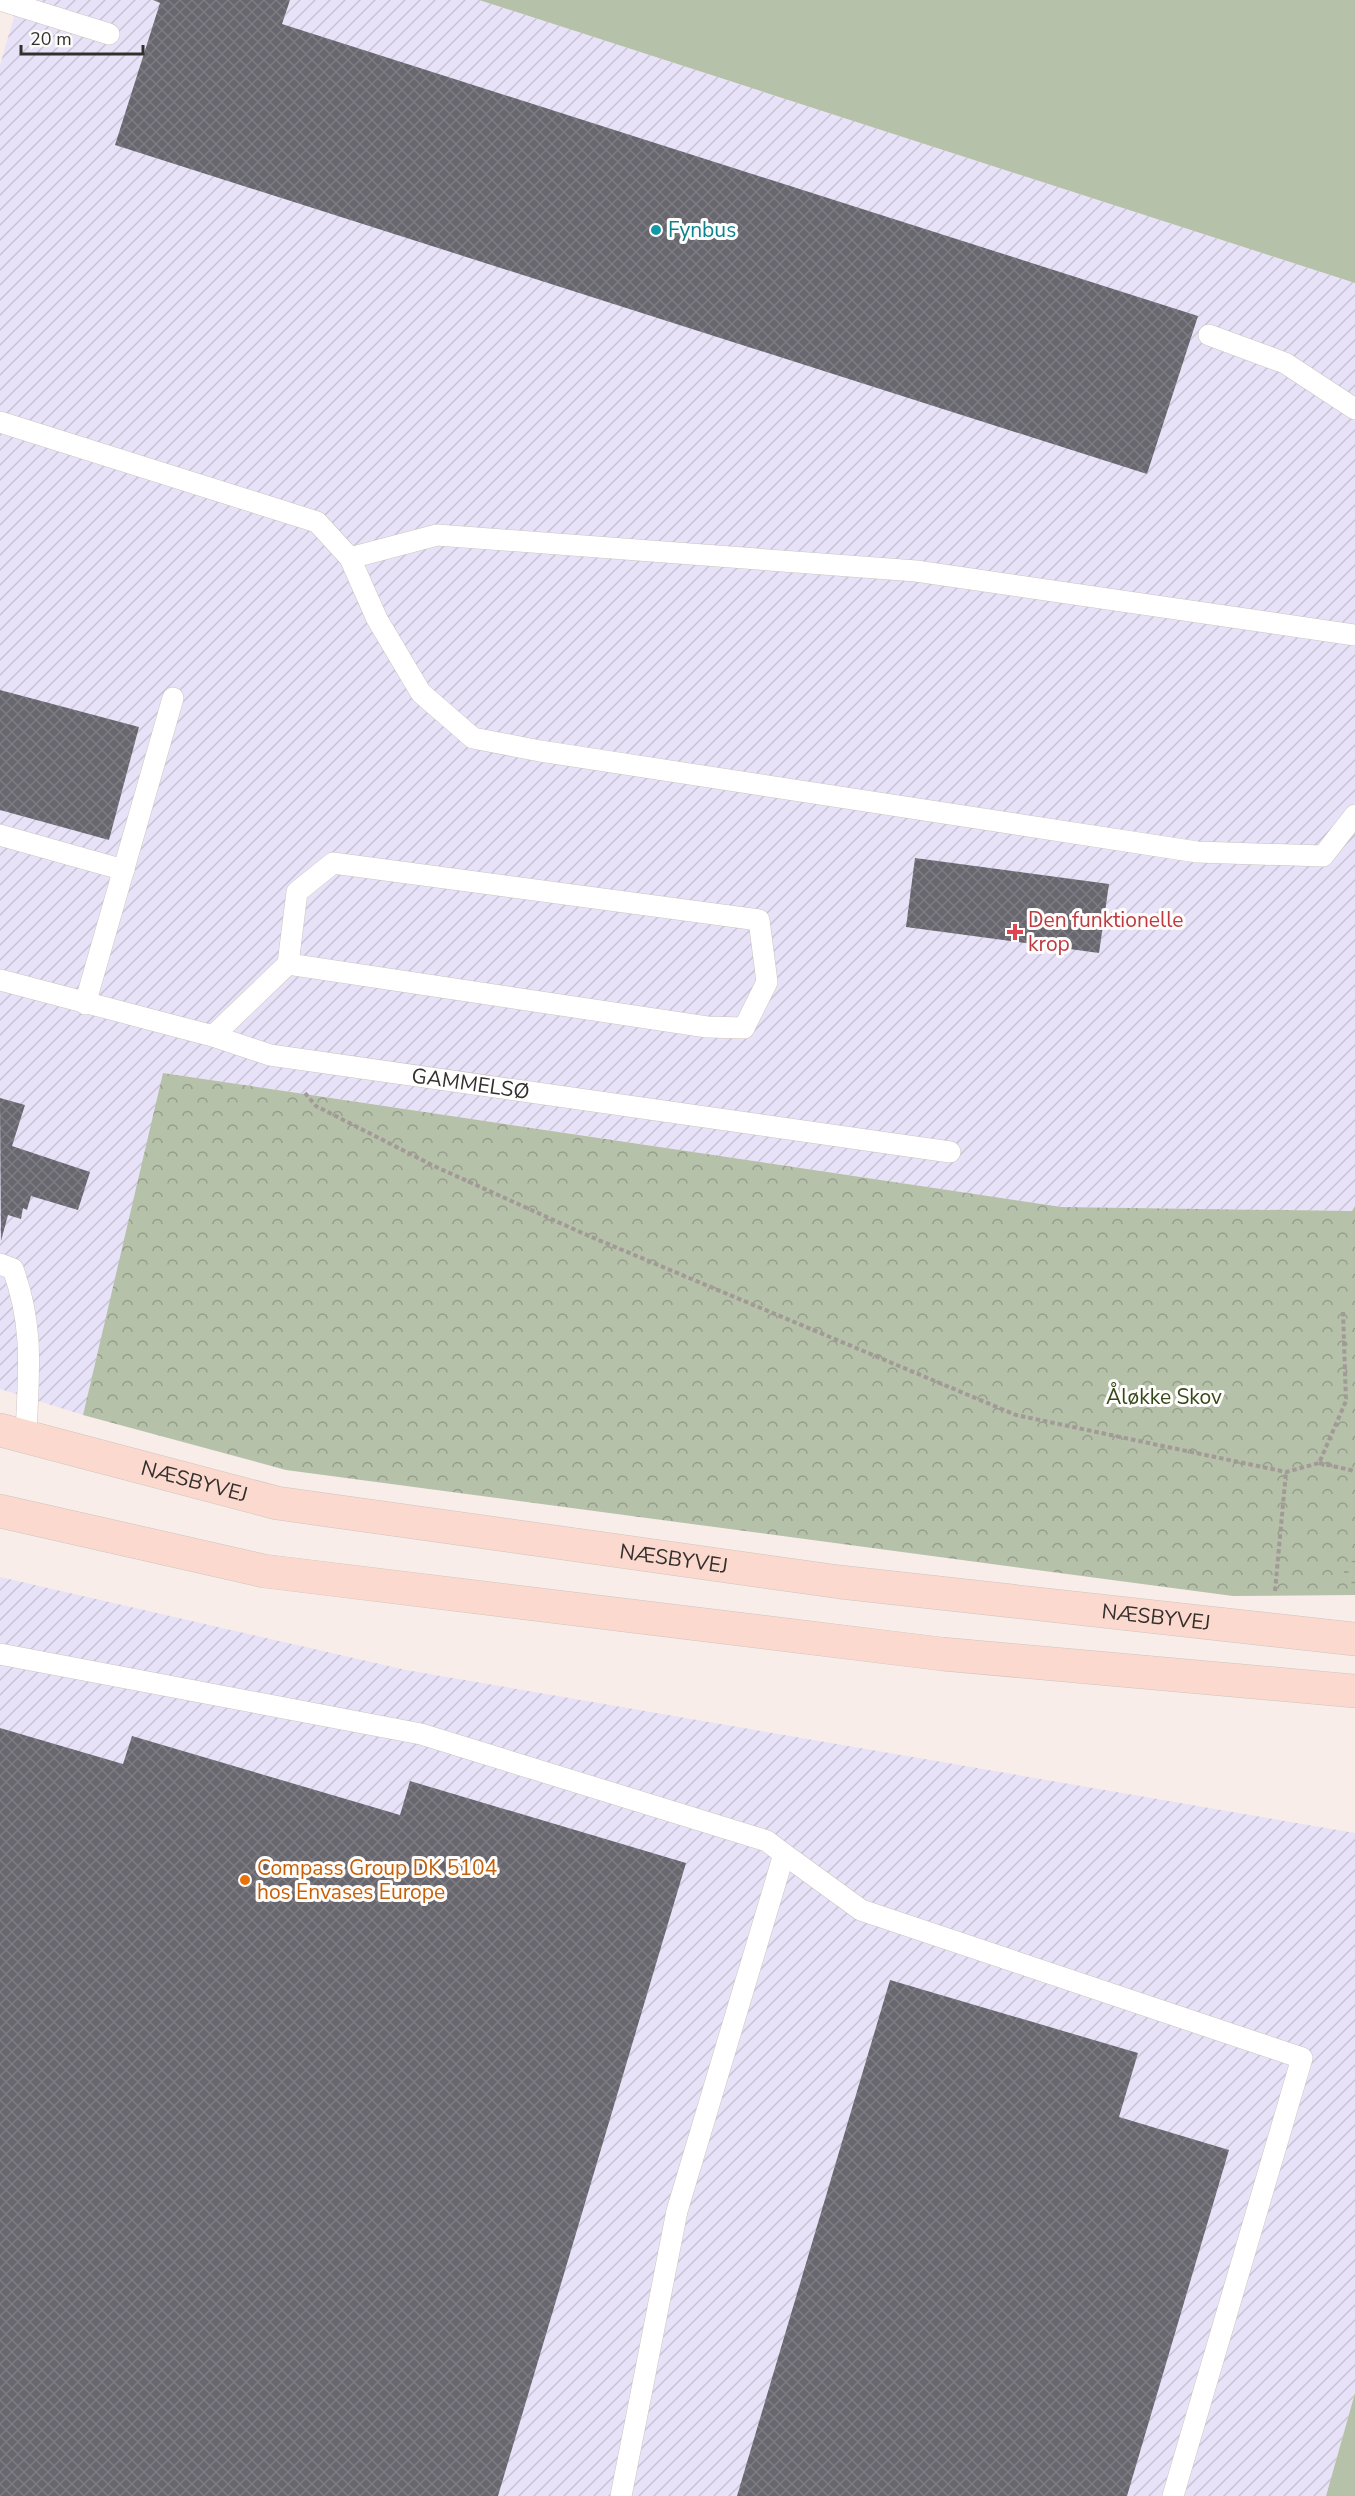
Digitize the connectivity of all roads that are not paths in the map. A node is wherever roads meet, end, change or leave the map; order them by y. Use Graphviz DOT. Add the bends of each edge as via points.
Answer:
graph roads {
  1 [pos="0,0"];
  2 [pos="109,34"];
  3 [pos="1209,334"];
  4 [pos="1355,409"];
  5 [pos="0,422"];
  6 [pos="350,558"];
  7 [pos="1355,635"];
  8 [pos="174,698"];
  9 [pos="1355,815"];
  10 [pos="0,835"];
  11 [pos="124,870"];
  12 [pos="288,964"];
  13 [pos="0,980"];
  14 [pos="85,1004"];
  15 [pos="213,1036"];
  16 [pos="950,1152"];
  17 [pos="0,1264"];
  18 [pos="9,1435"];
  19 [pos="0,1510"];
  20 [pos="1355,1639"];
  21 [pos="0,1654"];
  22 [pos="1355,1691"];
  23 [pos="784,1854"];
  24 [pos="621,2496"];
  25 [pos="1173,2496"];
  1 -- 2 [label="lane"];
  3 -- 4 [label="lane" via="1285,363"];
  5 -- 6 [label="lane" via="317,522"];
  6 -- 7 [label="lane" via="437,535 916,571"];
  6 -- 9 [label="lane" via="377,619 421,693 473,738 1197,852 1323,856"];
  8 -- 11 [label="lane"];
  10 -- 11 [label="lane"];
  11 -- 14 [label="lane"];
  12 -- 12 [label="lane" via="297,892 333,863 759,920 767,982 744,1028 707,1027"];
  12 -- 15 [label="lane"];
  13 -- 14 [label="lane, GAMMELSØ"];
  14 -- 15 [label="lane, GAMMELSØ"];
  15 -- 16 [label="lane, GAMMELSØ" via="270,1055"];
  17 -- 18 [label="lane" via="13,1269 30,1332"];
  18 -- 20 [label="street, NÆSBYVEJ" via="278,1503 840,1582"];
  19 -- 22 [label="street" via="264,1571 942,1654"];
  21 -- 23 [label="lane" via="421,1734 767,1841"];
  23 -- 24 [label="lane" via="677,2211"];
  23 -- 25 [label="lane" via="861,1910 1302,2058"];
}
